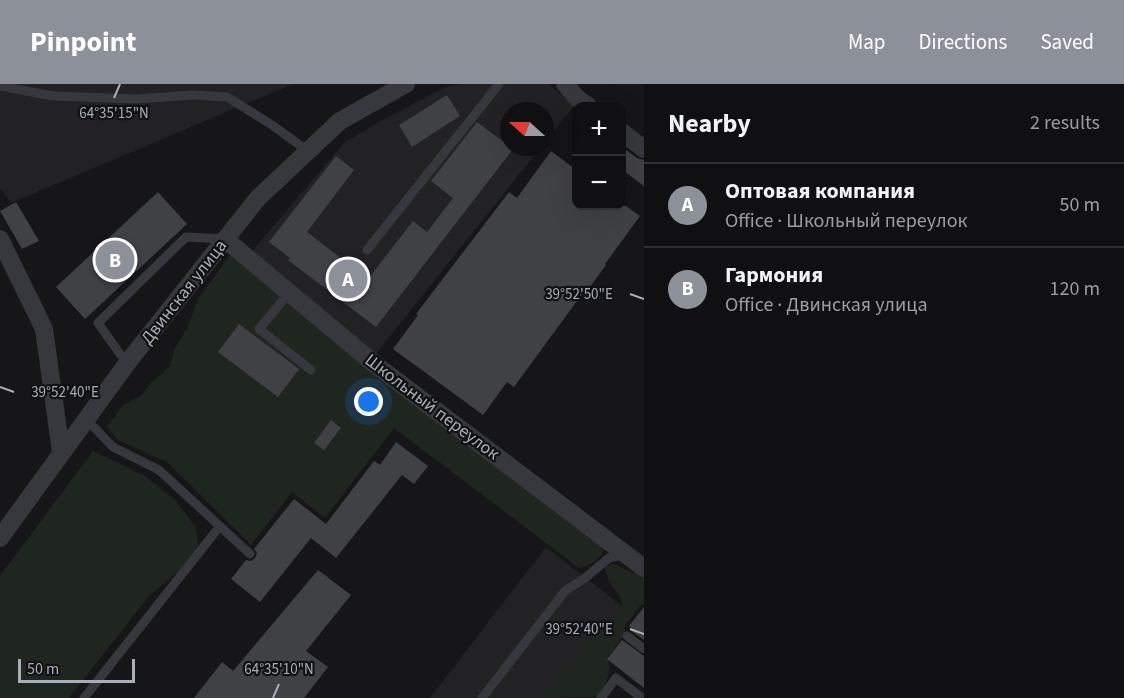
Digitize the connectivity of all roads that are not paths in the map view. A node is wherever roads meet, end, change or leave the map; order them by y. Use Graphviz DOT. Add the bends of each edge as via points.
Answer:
graph roads {
  1 [pos="406,84"];
  2 [pos="499,84"];
  3 [pos="564,84"];
  4 [pos="0,86"];
  5 [pos="582,102"];
  6 [pos="626,136"];
  7 [pos="644,149"];
  8 [pos="308,151"];
  9 [pos="0,239"];
  10 [pos="225,239"];
  11 [pos="367,250"];
  12 [pos="289,293"];
  13 [pos="128,362"];
  14 [pos="311,370"];
  15 [pos="86,419"];
  16 [pos="61,452"];
  17 [pos="220,526"];
  18 [pos="0,538"];
  19 [pos="250,554"];
  20 [pos="626,554"];
  21 [pos="644,568"];
  22 [pos="627,636"];
  23 [pos="644,649"];
  24 [pos="84,698"];
  25 [pos="482,698"];
  26 [pos="601,698"];
  27 [pos="642,698"];
  1 -- 8 [label="street, Двинская улица" via="340,121"];
  2 -- 11 [label="lane"];
  3 -- 5 [label="street"];
  4 -- 8 [label="lane" via="53,96 227,97"];
  6 -- 7 [label="street"];
  8 -- 10 [label="street, Двинская улица" via="258,198"];
  9 -- 16 [label="street" via="44,329"];
  10 -- 12 [label="street, Школьный переулок"];
  10 -- 13 [label="street, Двинская улица"];
  10 -- 13 [label="lane" via="186,237 98,323"];
  12 -- 14 [label="lane" via="259,328"];
  12 -- 20 [label="street, Школьный переулок" via="376,366"];
  13 -- 15 [label="street, Двинская улица"];
  15 -- 16 [label="street, Двинская улица"];
  15 -- 17 [label="lane" via="112,447 159,470"];
  16 -- 18 [label="street, Двинская улица"];
  17 -- 19 [label="lane"];
  17 -- 24 [label="lane"];
  20 -- 21 [label="street, Школьный переулок"];
  20 -- 25 [label="lane" via="609,558 565,591"];
  22 -- 23 [label="lane"];
  26 -- 27 [label="lane" via="616,678"];
}
